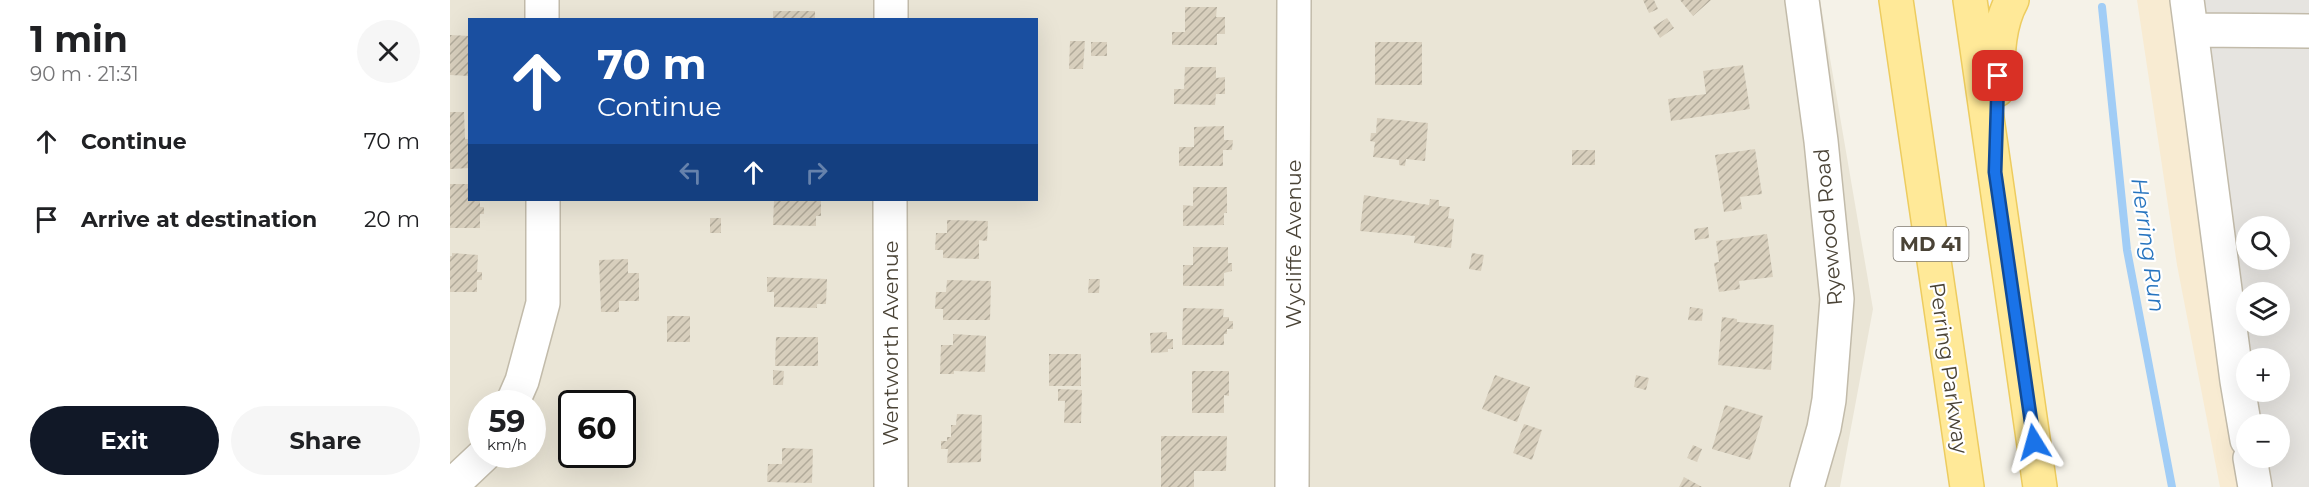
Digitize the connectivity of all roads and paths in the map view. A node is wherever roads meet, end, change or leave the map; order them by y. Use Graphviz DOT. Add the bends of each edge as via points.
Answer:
graph roads {
  1 [pos="542,0"];
  2 [pos="891,0"];
  3 [pos="1294,0"];
  4 [pos="1802,0"];
  5 [pos="1896,0"];
  6 [pos="1970,0"];
  7 [pos="2012,0"];
  8 [pos="2189,15"];
  9 [pos="542,18"];
  10 [pos="891,18"];
  11 [pos="2309,31"];
  12 [pos="1995,172"];
  13 [pos="543,201"];
  14 [pos="890,201"];
  15 [pos="518,390"];
  16 [pos="2242,414"];
  17 [pos="470,468"];
  18 [pos="2252,468"];
  19 [pos="450,487"];
  20 [pos="891,487"];
  21 [pos="1292,487"];
  22 [pos="1807,487"];
  23 [pos="1967,487"];
  24 [pos="2040,487"];
  25 [pos="2255,487"];
  1 -- 9 [label="street"];
  2 -- 10 [label="street"];
  3 -- 21 [label="street, Wycliffe Avenue"];
  4 -- 22 [label="street, Ryewood Road" via="1837,299 1829,400"];
  5 -- 23 [label="main road, Perring Parkway / MD 41"];
  6 -- 12 [label="main road"];
  7 -- 12 [label="main road" via="2005,13 1998,52"];
  8 -- 11 [label="street"];
  8 -- 16 [label="street"];
  12 -- 24 [label="main road"];
  13 -- 15 [label="street" via="543,303"];
  14 -- 20 [label="street, Wentworth Avenue"];
  17 -- 19 [label="street"];
  18 -- 25 [label="street"];
}
